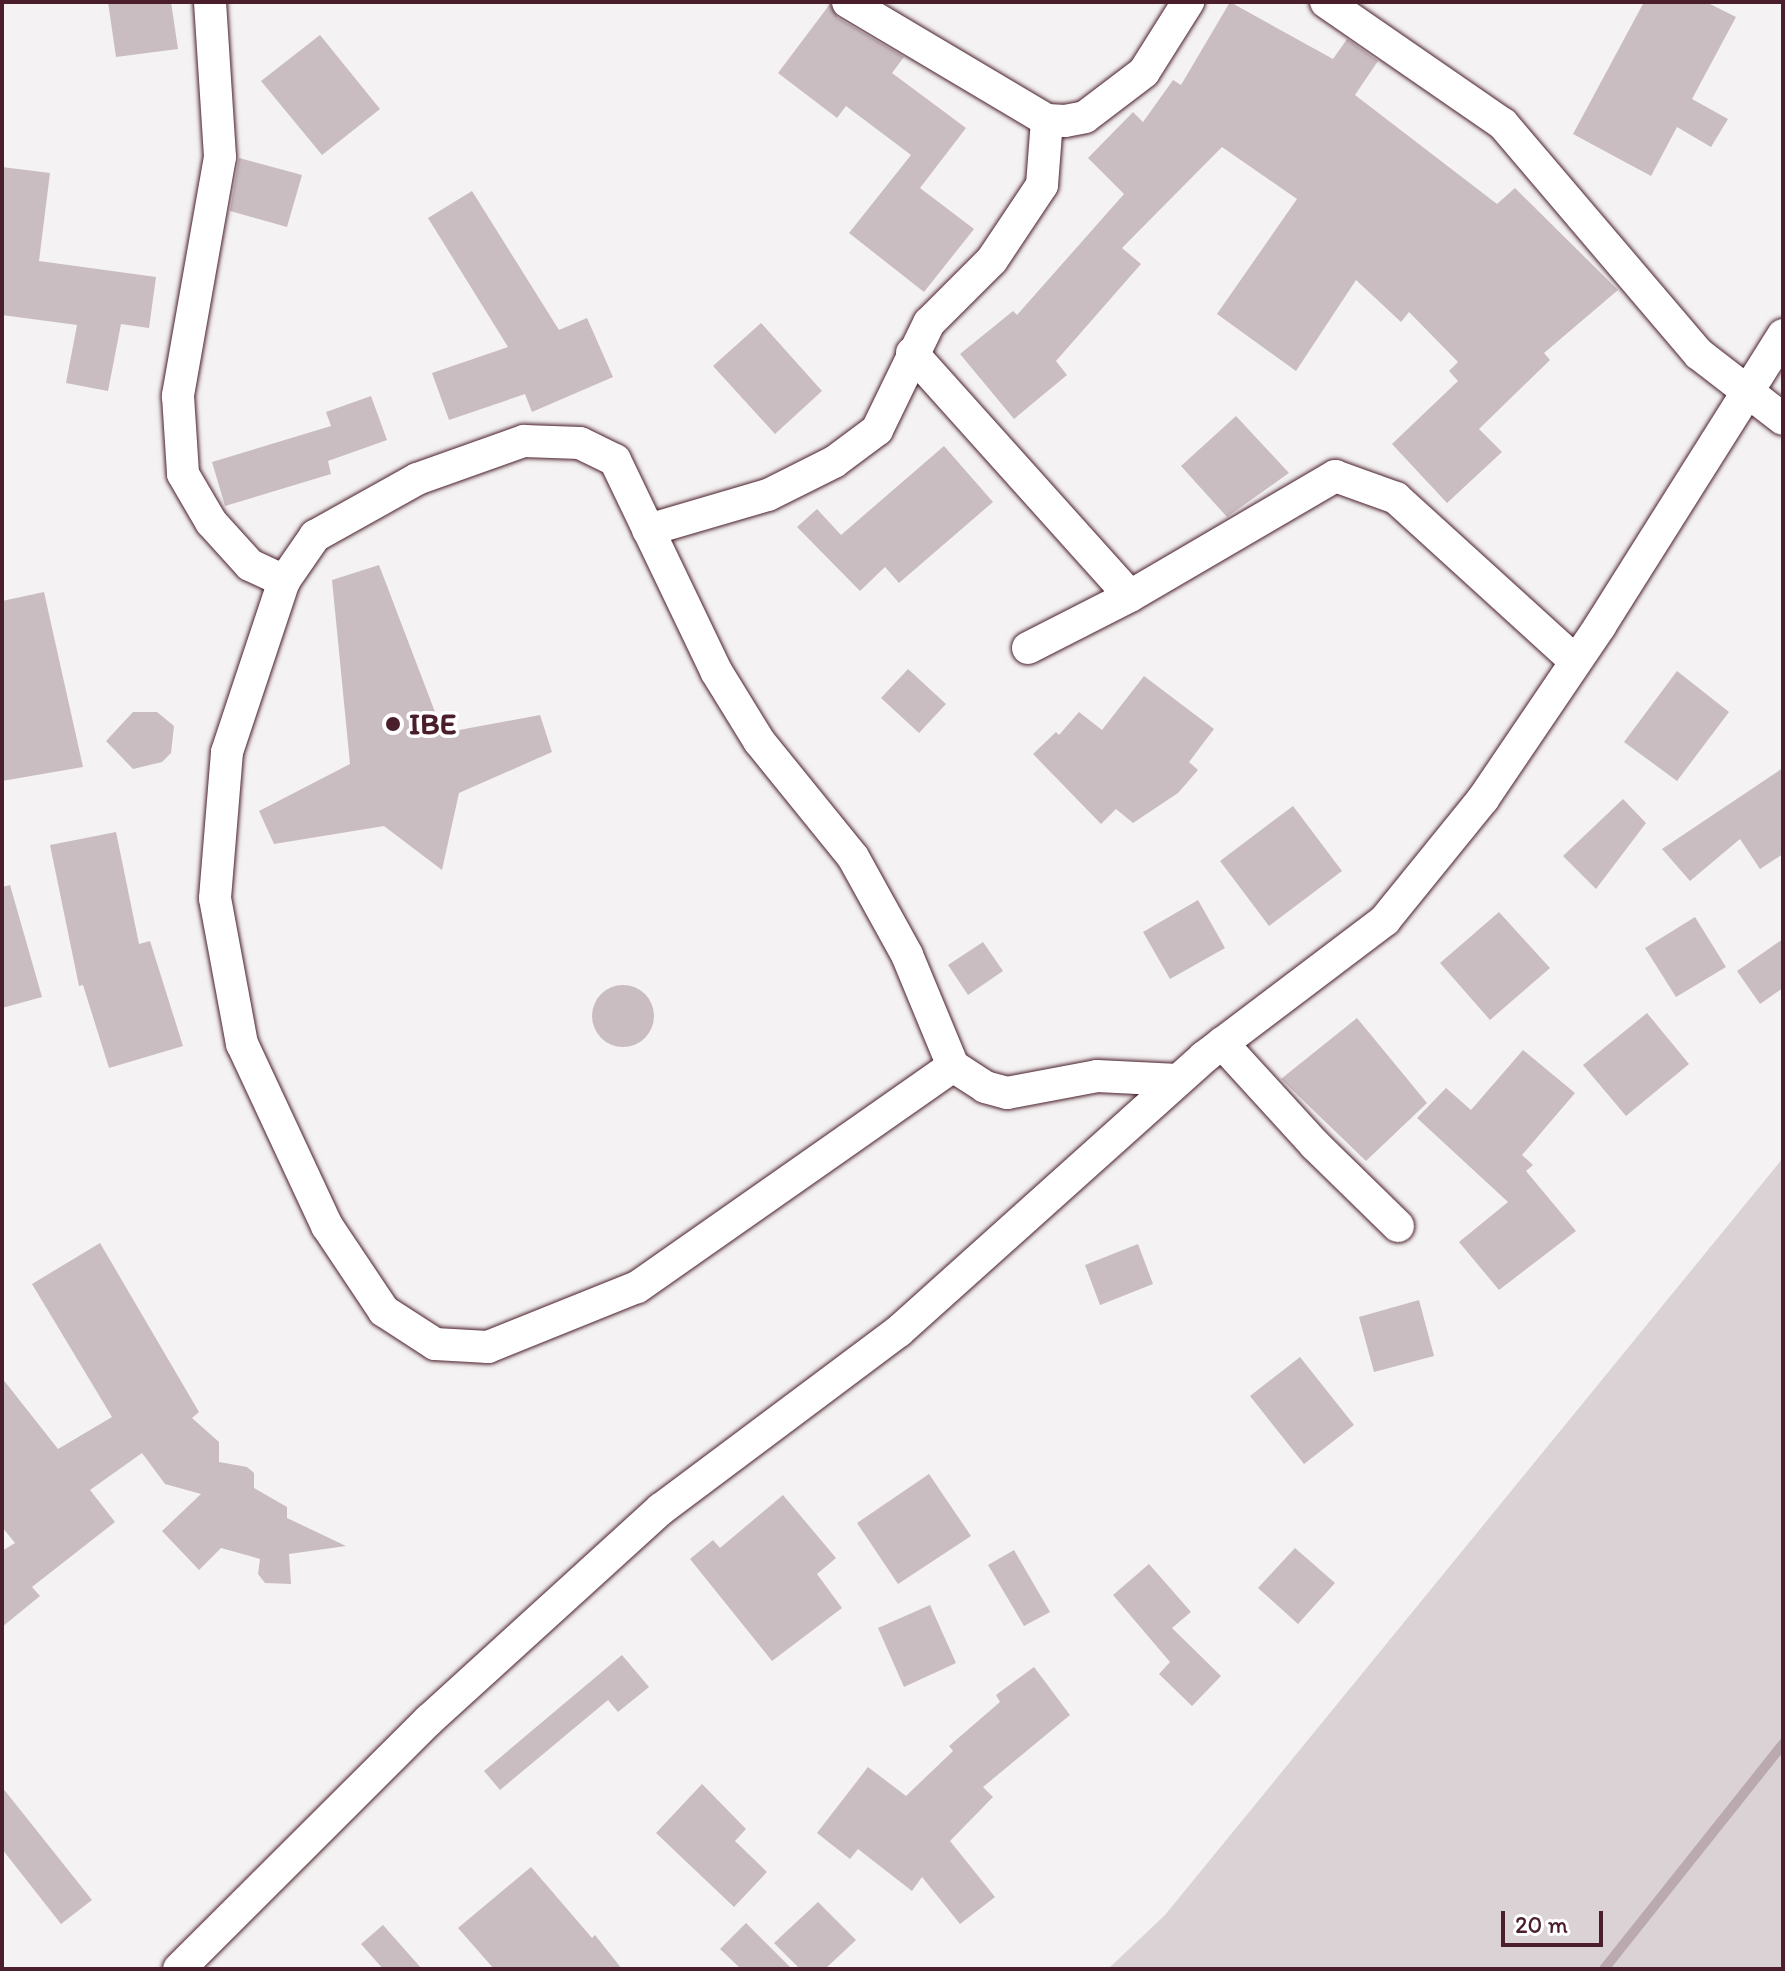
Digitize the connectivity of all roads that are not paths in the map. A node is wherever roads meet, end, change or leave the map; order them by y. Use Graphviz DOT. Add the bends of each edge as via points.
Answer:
graph roads {
  1 [pos="210,2"];
  2 [pos="848,2"];
  3 [pos="1188,2"];
  4 [pos="1326,2"];
  5 [pos="1047,120"];
  6 [pos="1783,335"];
  7 [pos="912,353"];
  8 [pos="1744,389"];
  9 [pos="1783,419"];
  10 [pos="648,530"];
  11 [pos="284,581"];
  12 [pos="1130,596"];
  13 [pos="1028,648"];
  14 [pos="1575,661"];
  15 [pos="1222,1043"];
  16 [pos="953,1066"];
  17 [pos="1178,1080"];
  18 [pos="1398,1226"];
  19 [pos="179,1969"];
  1 -- 11 [label="street" via="220,157 178,396 183,474 211,522 250,565"];
  2 -- 5 [label="street"];
  3 -- 5 [label="street" via="1144,72 1085,117"];
  4 -- 8 [label="street" via="1503,124 1655,306 1699,354"];
  5 -- 7 [label="street" via="1042,185 992,260 929,323"];
  6 -- 8 [label="street"];
  7 -- 10 [label="street" via="904,382 877,430 834,462 768,495"];
  7 -- 12 [label="street"];
  8 -- 9 [label="street"];
  8 -- 14 [label="street"];
  10 -- 11 [label="street" via="615,460 580,443 524,441 417,479 315,536"];
  10 -- 16 [label="street" via="716,671 759,741 860,869 907,955"];
  11 -- 16 [label="street" via="227,752 215,898 242,1044 327,1226 384,1311 435,1344 488,1347 637,1287"];
  12 -- 13 [label="street"];
  12 -- 14 [label="street" via="1335,476 1396,498"];
  14 -- 15 [label="street" via="1483,799 1385,920"];
  15 -- 17 [label="street"];
  15 -- 18 [label="street"];
  16 -- 17 [label="street" via="985,1087 1007,1093 1097,1076"];
  17 -- 19 [label="street" via="899,1331 661,1509 429,1720"];
}
